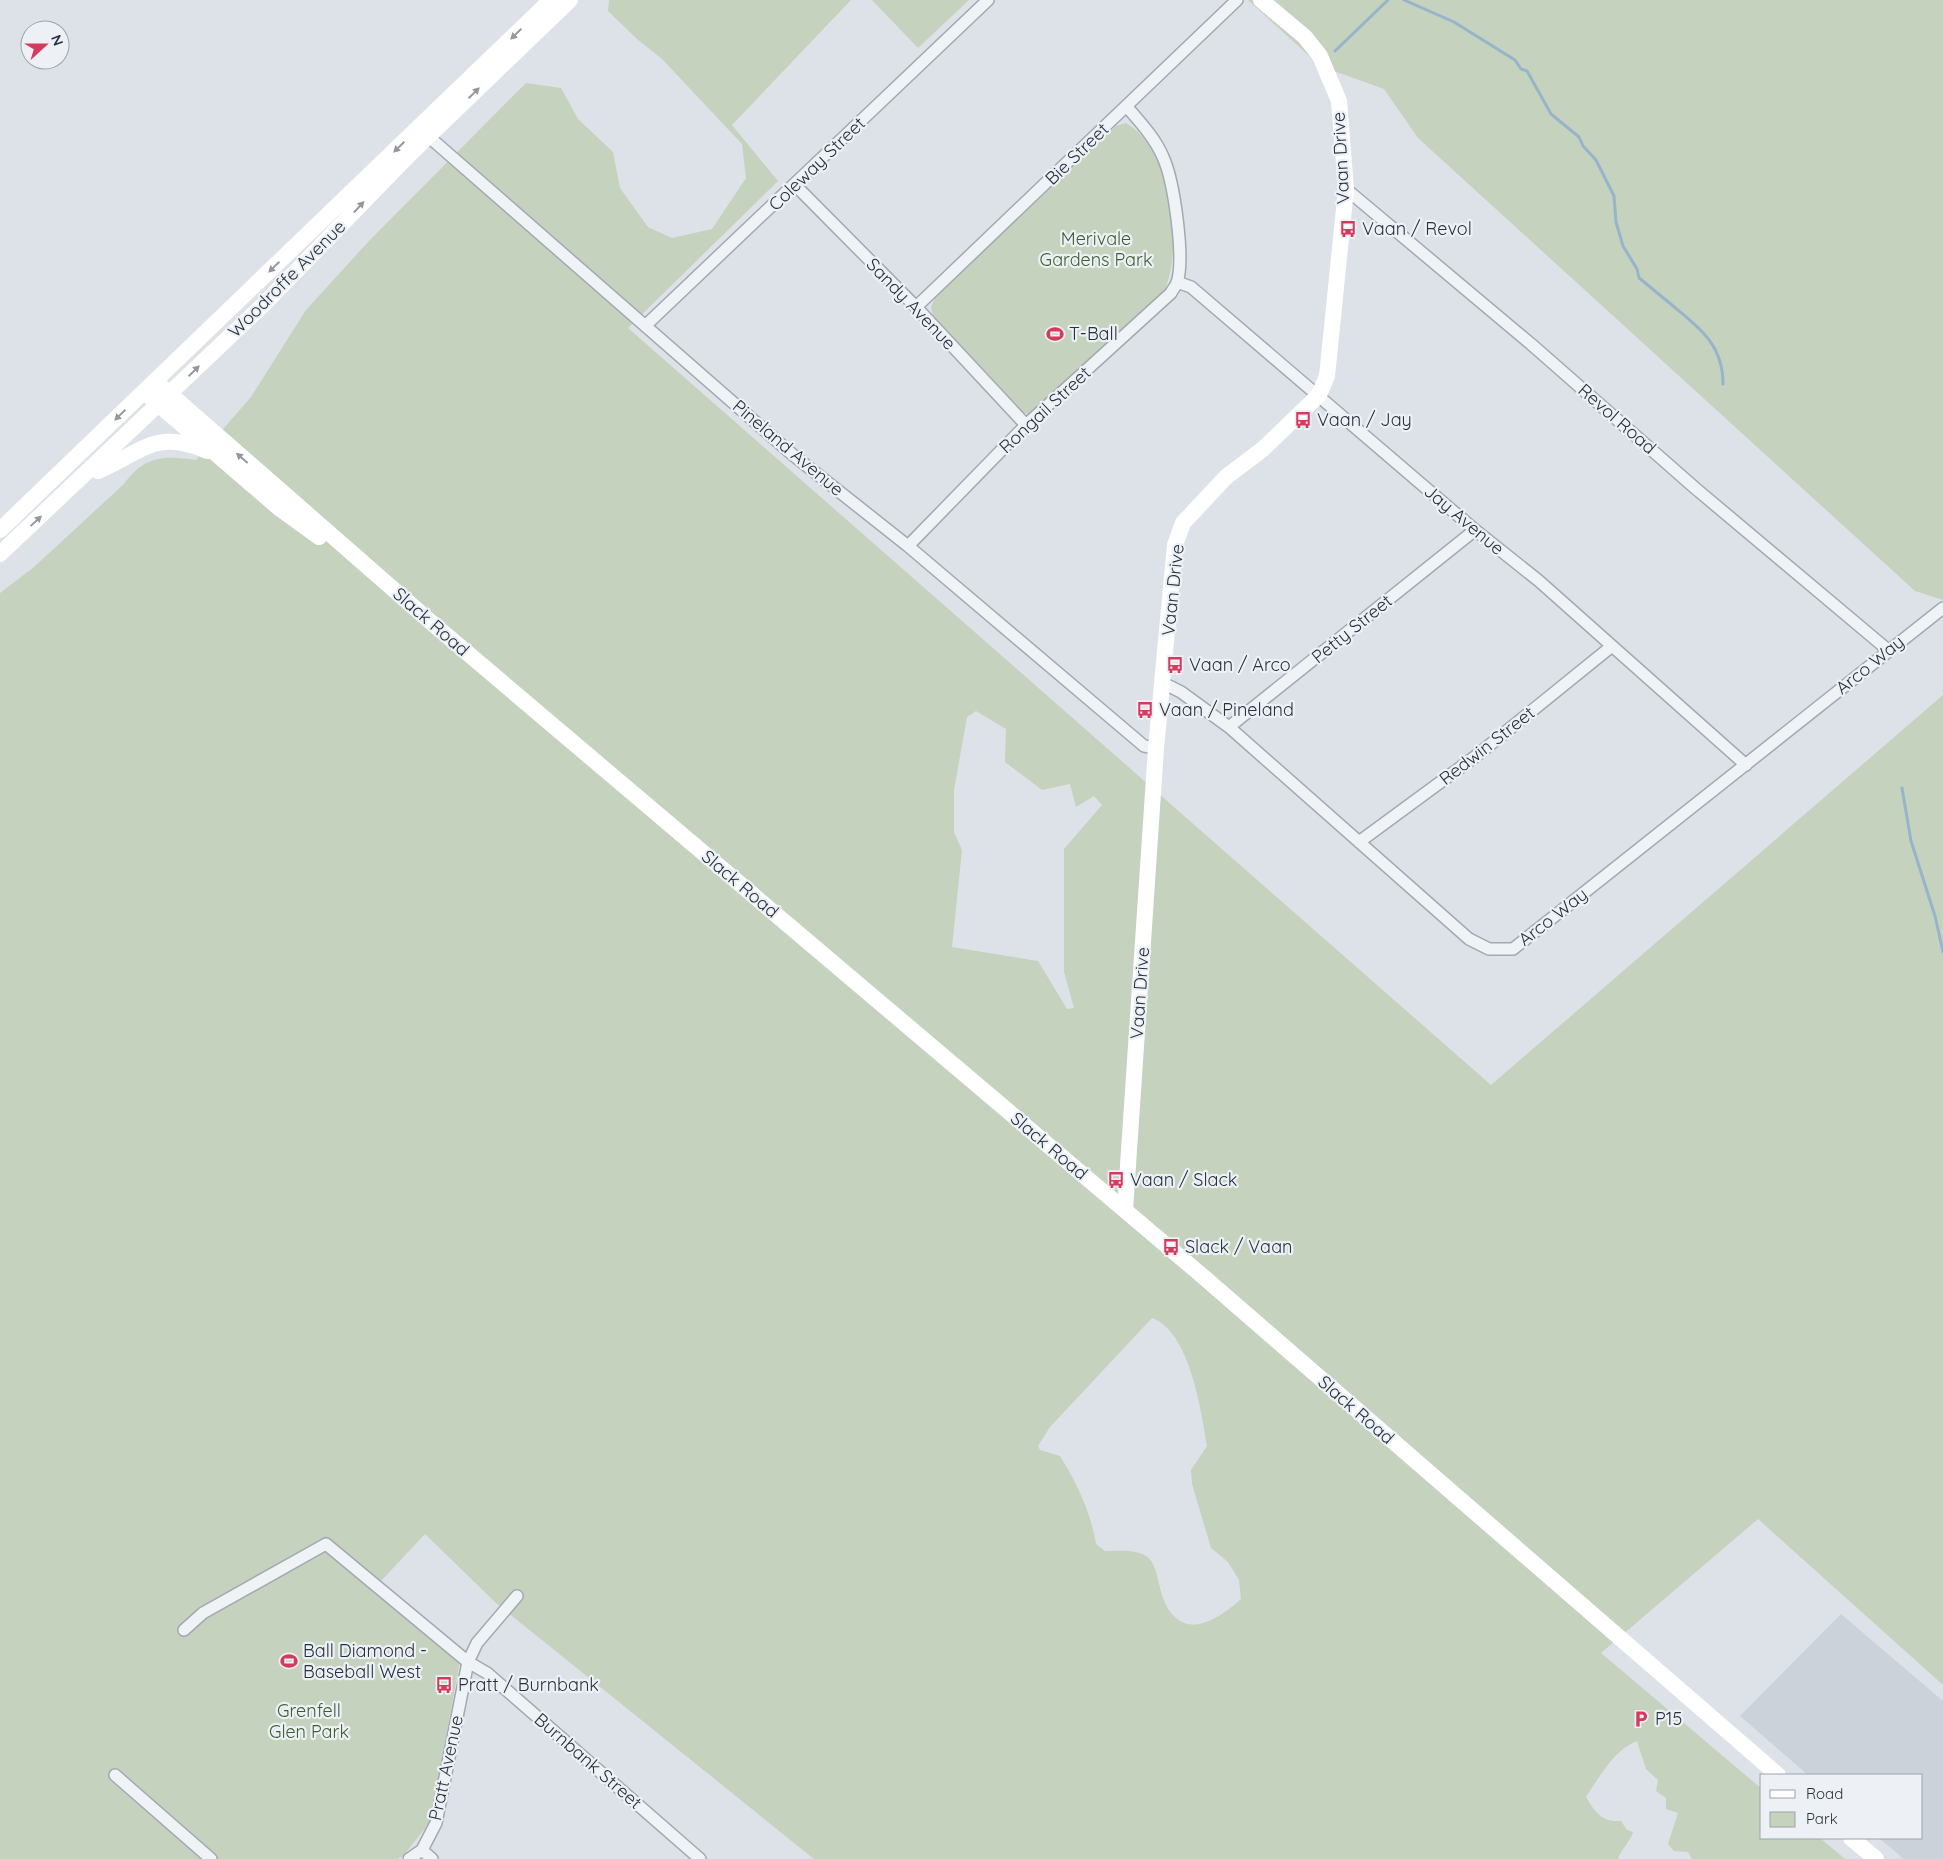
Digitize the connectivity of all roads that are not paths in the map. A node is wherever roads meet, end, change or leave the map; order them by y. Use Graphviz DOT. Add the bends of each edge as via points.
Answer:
graph roads {
  1 [pos="551,0"];
  2 [pos="570,0"];
  3 [pos="988,0"];
  4 [pos="1237,0"];
  5 [pos="1261,0"];
  6 [pos="1127,107"];
  7 [pos="428,136"];
  8 [pos="795,185"];
  9 [pos="1346,189"];
  10 [pos="1177,282"];
  11 [pos="916,308"];
  12 [pos="645,326"];
  13 [pos="149,386"];
  14 [pos="1319,395"];
  15 [pos="164,399"];
  16 [pos="1026,425"];
  17 [pos="218,456"];
  18 [pos="86,475"];
  19 [pos="0,530"];
  20 [pos="1475,530"];
  21 [pos="908,546"];
  22 [pos="0,554"];
  23 [pos="383,580"];
  24 [pos="1943,608"];
  25 [pos="1612,646"];
  26 [pos="1888,650"];
  27 [pos="1163,683"];
  28 [pos="1229,727"];
  29 [pos="1156,748"];
  30 [pos="1746,765"];
  31 [pos="1359,842"];
  32 [pos="1125,1210"];
  33 [pos="517,1596"];
  34 [pos="184,1630"];
  35 [pos="468,1662"];
  36 [pos="1777,1774"];
  37 [pos="115,1775"];
  38 [pos="1852,1839"];
  39 [pos="422,1850"];
  40 [pos="211,1859"];
  41 [pos="409,1859"];
  42 [pos="432,1859"];
  43 [pos="700,1859"];
  44 [pos="1876,1859"];
  1 -- 13 [label="street, Woodroffe Avenue, one-way"];
  7 -- 2 [label="street, Woodroffe Avenue, one-way"];
  3 -- 8 [label="street, Coleway Street"];
  4 -- 6 [label="street, Bie Street"];
  5 -- 9 [label="street, Vaan Drive" via="1304,37 1320,56 1338,101"];
  6 -- 10 [label="street" via="1148,131 1170,173 1179,248"];
  6 -- 11 [label="street, Bie Street"];
  7 -- 12 [label="street, Pineland Avenue"];
  15 -- 7 [label="street, Woodroffe Avenue, one-way" via="300,269"];
  8 -- 11 [label="street, Sandy Avenue"];
  8 -- 12 [label="street, Coleway Street"];
  9 -- 14 [label="street, Vaan Drive" via="1327,376"];
  9 -- 26 [label="street, Revol Road"];
  10 -- 14 [label="street, Jay Avenue" via="1191,287"];
  10 -- 16 [label="street, Rongail Street" via="1156,306"];
  11 -- 16 [label="street, Sandy Avenue"];
  12 -- 21 [label="street, Pineland Avenue" via="794,455"];
  13 -- 15 [label="street, Slack Road"];
  13 -- 19 [label="street, Woodroffe Avenue, one-way"];
  14 -- 20 [label="street, Jay Avenue"];
  14 -- 27 [label="street, Vaan Drive" via="1263,449 1226,477 1184,524 1175,545"];
  15 -- 17 [label="street, Slack Road"];
  15 -- 18 [label="street, Woodroffe Avenue"];
  23 -- 15 [label="street, Slack Road, one-way"];
  16 -- 21 [label="street, Rongail Street"];
  17 -- 18 [label="street" via="188,444 157,443 135,450"];
  17 -- 23 [label="street, Slack Road" via="291,517"];
  22 -- 18 [label="street, Woodroffe Avenue, one-way"];
  20 -- 25 [label="street, Jay Avenue"];
  20 -- 28 [label="street, Petty Street"];
  21 -- 29 [label="street, Pineland Avenue" via="1144,746"];
  23 -- 32 [label="street, Slack Road"];
  24 -- 26 [label="street, Arco Way"];
  25 -- 30 [label="street, Jay Avenue"];
  25 -- 31 [label="street, Redwin Street" via="1476,756"];
  26 -- 30 [label="street, Arco Way"];
  27 -- 28 [label="street, Arco Way"];
  27 -- 29 [label="street, Vaan Drive"];
  28 -- 31 [label="street, Arco Way"];
  29 -- 32 [label="street, Vaan Drive"];
  30 -- 31 [label="street, Arco Way" via="1512,949 1489,949 1469,939"];
  32 -- 36 [label="street, Slack Road"];
  33 -- 35 [label="street, Pratt Avenue" via="477,1643"];
  34 -- 35 [label="street, Burnbank Street" via="204,1613 326,1544"];
  35 -- 39 [label="street, Pratt Avenue" via="436,1823"];
  35 -- 43 [label="street, Burnbank Street" via="487,1672"];
  37 -- 40 [label="street"];
  38 -- 44 [label="street"];
  39 -- 41 [label="street, Pratt Avenue"];
  39 -- 42 [label="street"];
}
